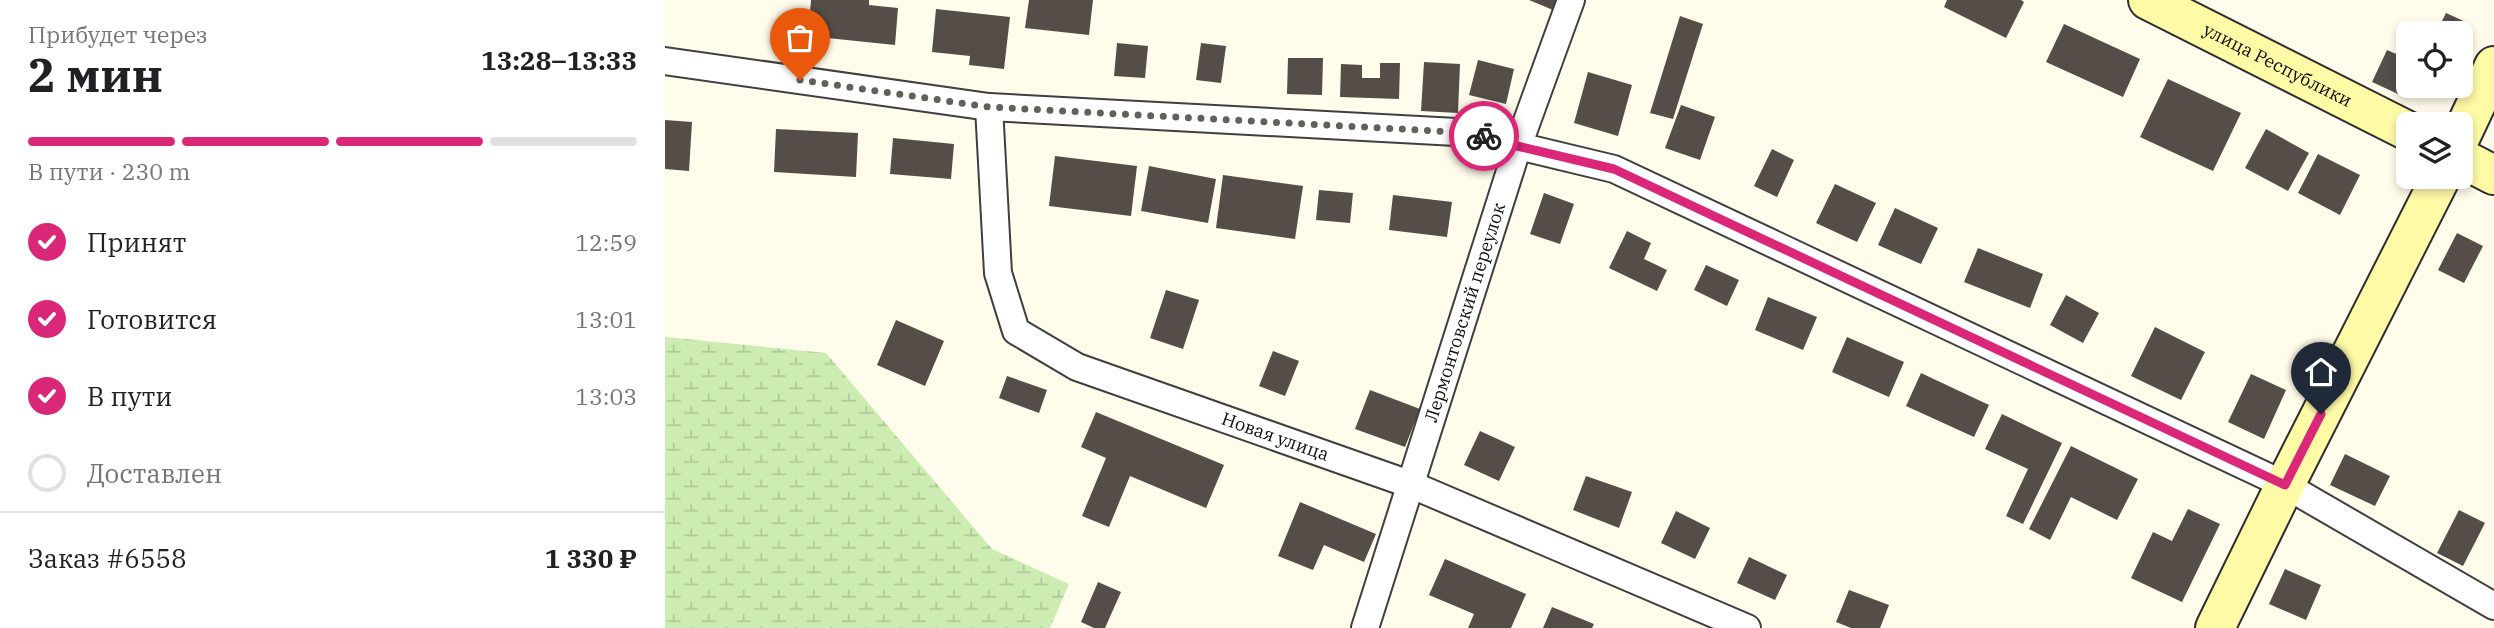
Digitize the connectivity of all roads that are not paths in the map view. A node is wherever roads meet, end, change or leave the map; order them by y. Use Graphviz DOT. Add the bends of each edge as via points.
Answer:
graph roads {
  1 [pos="1571,0"];
  2 [pos="2148,0"];
  3 [pos="665,61"];
  4 [pos="2494,66"];
  5 [pos="989,107"];
  6 [pos="2472,112"];
  7 [pos="2396,125"];
  8 [pos="1517,146"];
  9 [pos="2473,164"];
  10 [pos="2494,175"];
  11 [pos="2435,189"];
  12 [pos="1412,485"];
  13 [pos="2285,485"];
  14 [pos="2494,606"];
  15 [pos="1366,628"];
  16 [pos="1747,628"];
  17 [pos="2215,628"];
  1 -- 8 [label="street, Лермонтовский переулок"];
  2 -- 7 [label="main road, улица Республики"];
  3 -- 5 [label="street"];
  4 -- 6 [label="main road"];
  5 -- 8 [label="street" via="1475,133"];
  5 -- 12 [label="street, Новая улица" via="998,273 1016,331 1077,367"];
  8 -- 12 [label="street, Лермонтовский переулок"];
  8 -- 13 [label="street" via="1614,169"];
  9 -- 10 [label="main road"];
  11 -- 13 [label="main road"];
  12 -- 15 [label="street, Лермонтовский переулок"];
  12 -- 16 [label="street, Новая улица"];
  13 -- 14 [label="street"];
  13 -- 17 [label="main road"];
}
